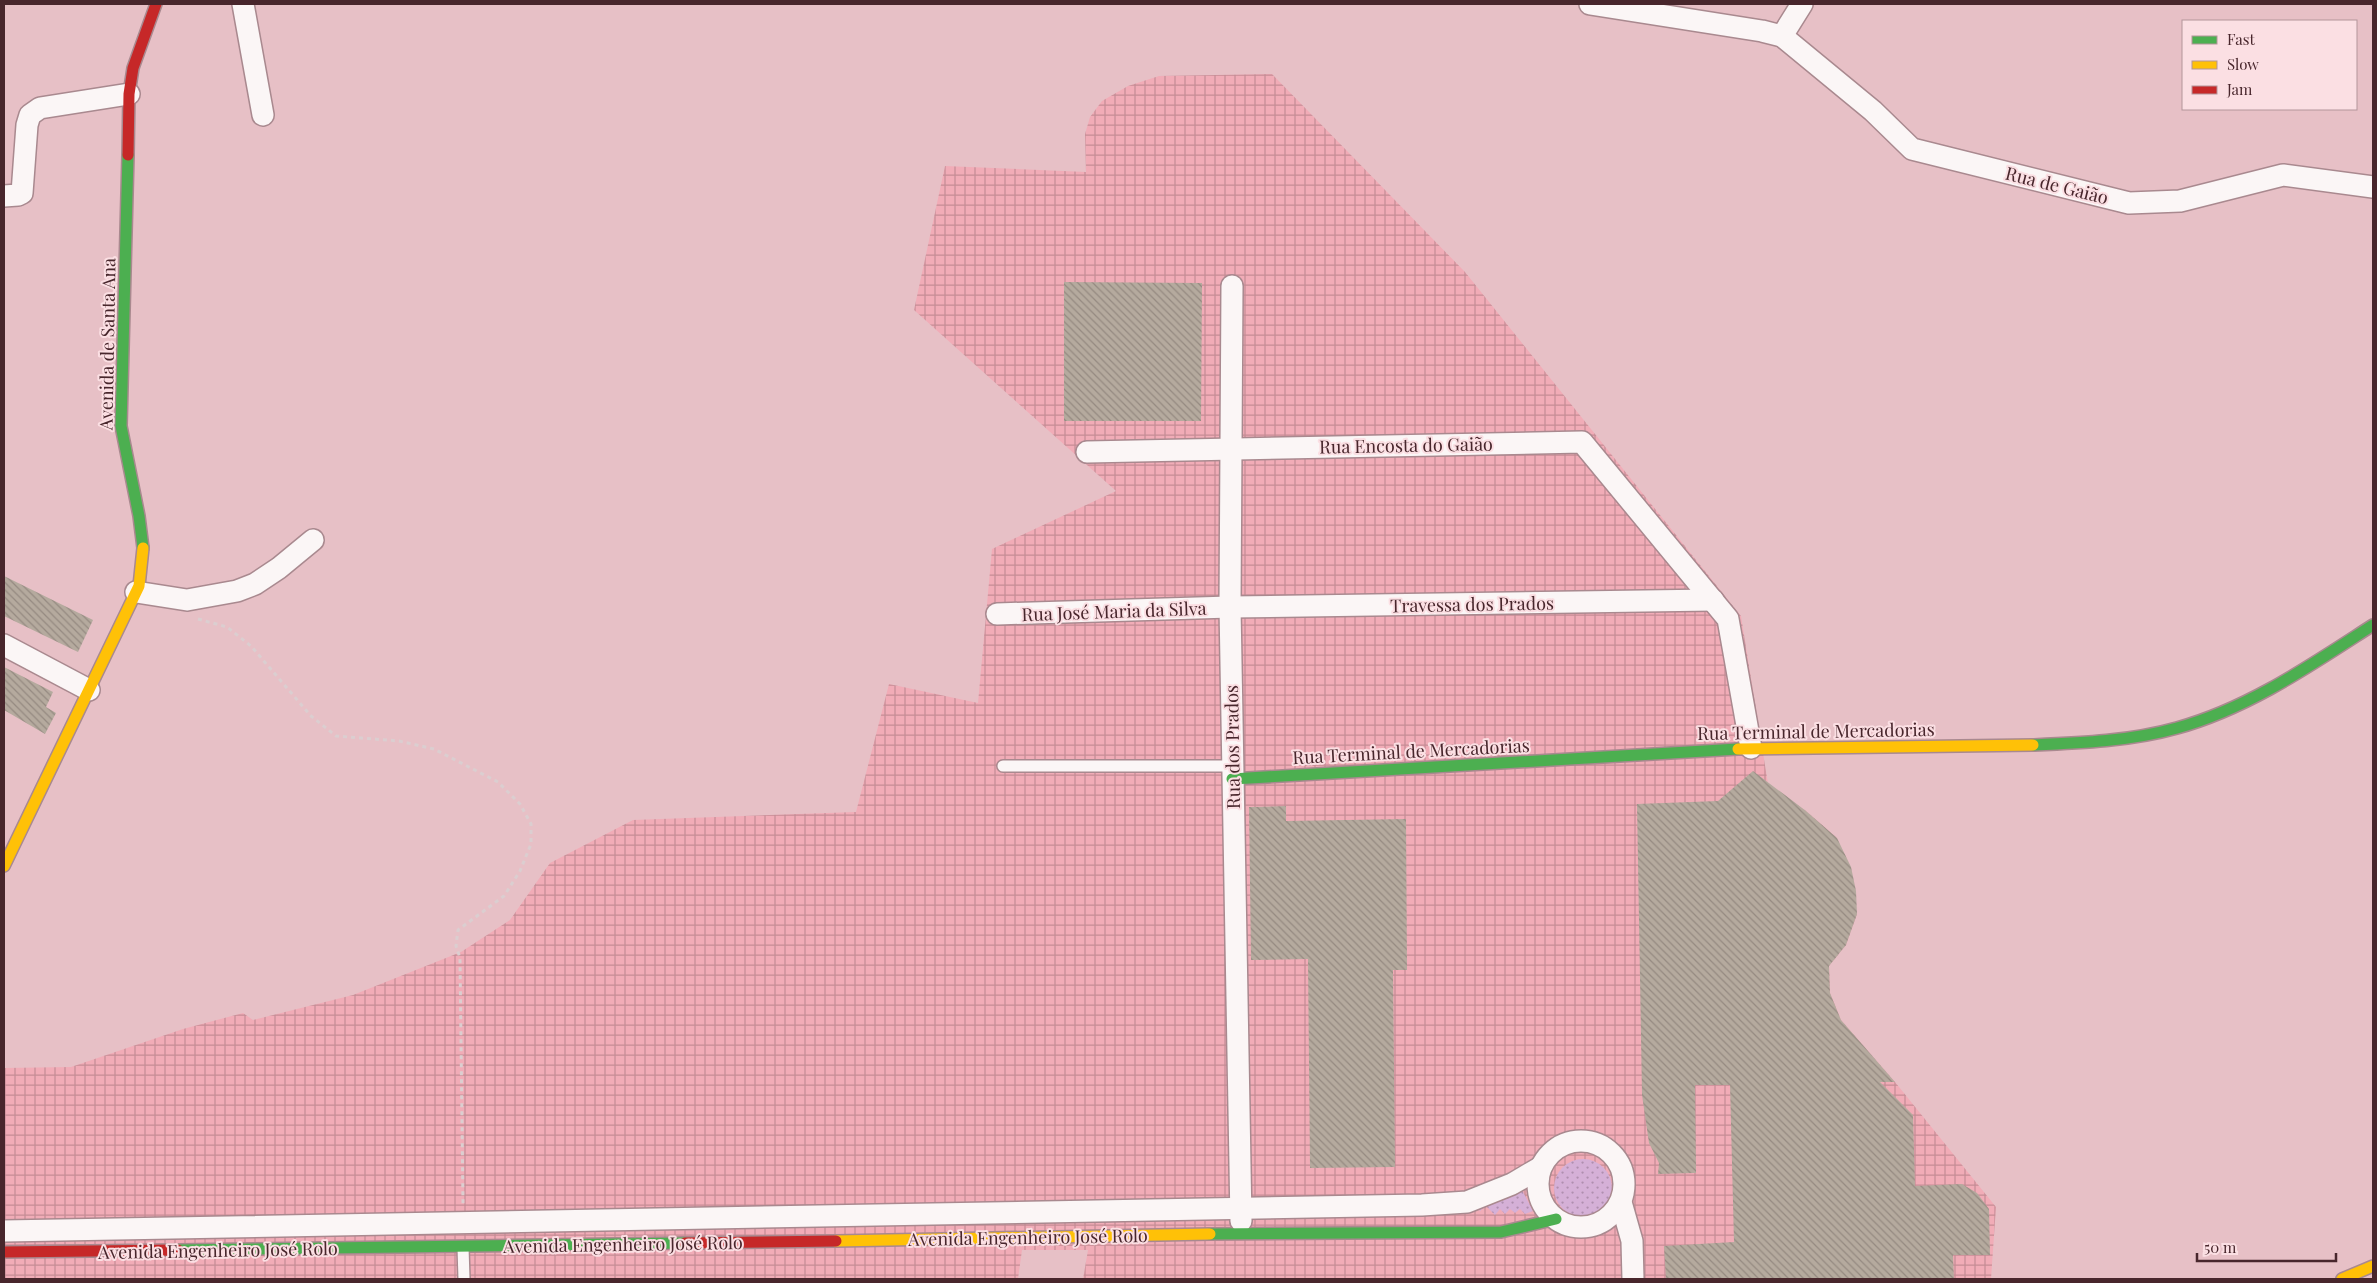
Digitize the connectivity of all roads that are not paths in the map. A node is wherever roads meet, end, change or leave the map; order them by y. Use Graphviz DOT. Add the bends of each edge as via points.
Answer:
graph roads {
  1 [pos="156,4"];
  2 [pos="243,4"];
  3 [pos="1590,4"];
  4 [pos="1802,4"];
  5 [pos="1782,36"];
  6 [pos="129,94"];
  7 [pos="263,115"];
  8 [pos="2373,187"];
  9 [pos="4,196"];
  10 [pos="1232,286"];
  11 [pos="1230,448"];
  12 [pos="1087,452"];
  13 [pos="313,540"];
  14 [pos="136,592"];
  15 [pos="1713,600"];
  16 [pos="1230,607"];
  17 [pos="997,614"];
  18 [pos="2373,625"];
  19 [pos="4,645"];
  20 [pos="89,690"];
  21 [pos="1751,748"];
  22 [pos="1002,766"];
  23 [pos="1232,772"];
  24 [pos="4,866"];
  25 [pos="1541,1167"];
  26 [pos="1621,1202"];
  27 [pos="1241,1208"];
  28 [pos="1556,1219"];
  29 [pos="4,1231"];
  30 [pos="1242,1233"];
  31 [pos="464,1247"];
  32 [pos="4,1252"];
  33 [pos="2373,1266"];
  34 [pos="464,1279"];
  35 [pos="1633,1279"];
  36 [pos="2342,1279"];
  1 -- 6 [label="street, Avenida de Santa Ana" via="133,68"];
  2 -- 7 [label="street"];
  3 -- 5 [label="street" via="1762,30"];
  4 -- 5 [label="street"];
  5 -- 8 [label="street, Rua de Gaião" via="1873,111 1912,149 2128,203 2180,201 2283,175"];
  6 -- 9 [label="street" via="33,112 26,125 22,193"];
  6 -- 14 [label="street, Avenida de Santa Ana" via="121,426 144,552"];
  10 -- 11 [label="street, Rua dos Prados"];
  11 -- 12 [label="street, Rua Encosta do Gaião"];
  11 -- 15 [label="street, Rua Encosta do Gaião" via="1582,442"];
  11 -- 16 [label="street, Rua dos Prados"];
  13 -- 14 [label="street" via="279,568 255,584 237,591 188,600"];
  14 -- 20 [label="street, Avenida de Santa Ana"];
  15 -- 16 [label="street, Travessa dos Prados"];
  15 -- 21 [label="street" via="1728,619"];
  16 -- 17 [label="street, Rua José Maria da Silva"];
  16 -- 23 [label="street, Rua dos Prados"];
  18 -- 21 [label="street, Rua Terminal de Mercadorias" via="2240,705 2177,728 2120,739 2044,744"];
  19 -- 20 [label="street"];
  20 -- 24 [label="street, Avenida de Santa Ana"];
  21 -- 23 [label="street, Rua Terminal de Mercadorias"];
  22 -- 23 [label="lane"];
  23 -- 27 [label="street, Rua dos Prados"];
  25 -- 26 [label="street, Avenida Engenheiro José Rolo" via="1554,1151 1572,1142 1599,1144 1619,1162 1624,1175"];
  25 -- 27 [label="street, Avenida Engenheiro José Rolo" via="1512,1184 1467,1202"];
  25 -- 28 [label="street" via="1538,1181 1540,1196"];
  26 -- 28 [label="street" via="1604,1221 1592,1226 1567,1225"];
  26 -- 35 [label="street, Avenida Engenheiro José Rolo" via="1632,1241"];
  27 -- 29 [label="street, Avenida Engenheiro José Rolo"];
  27 -- 30 [label="street"];
  28 -- 30 [label="street, Avenida Engenheiro José Rolo" via="1501,1232"];
  30 -- 31 [label="street, Avenida Engenheiro José Rolo"];
  31 -- 32 [label="street, Avenida Engenheiro José Rolo"];
  31 -- 34 [label="lane"];
  33 -- 36 [label="street"];
}
